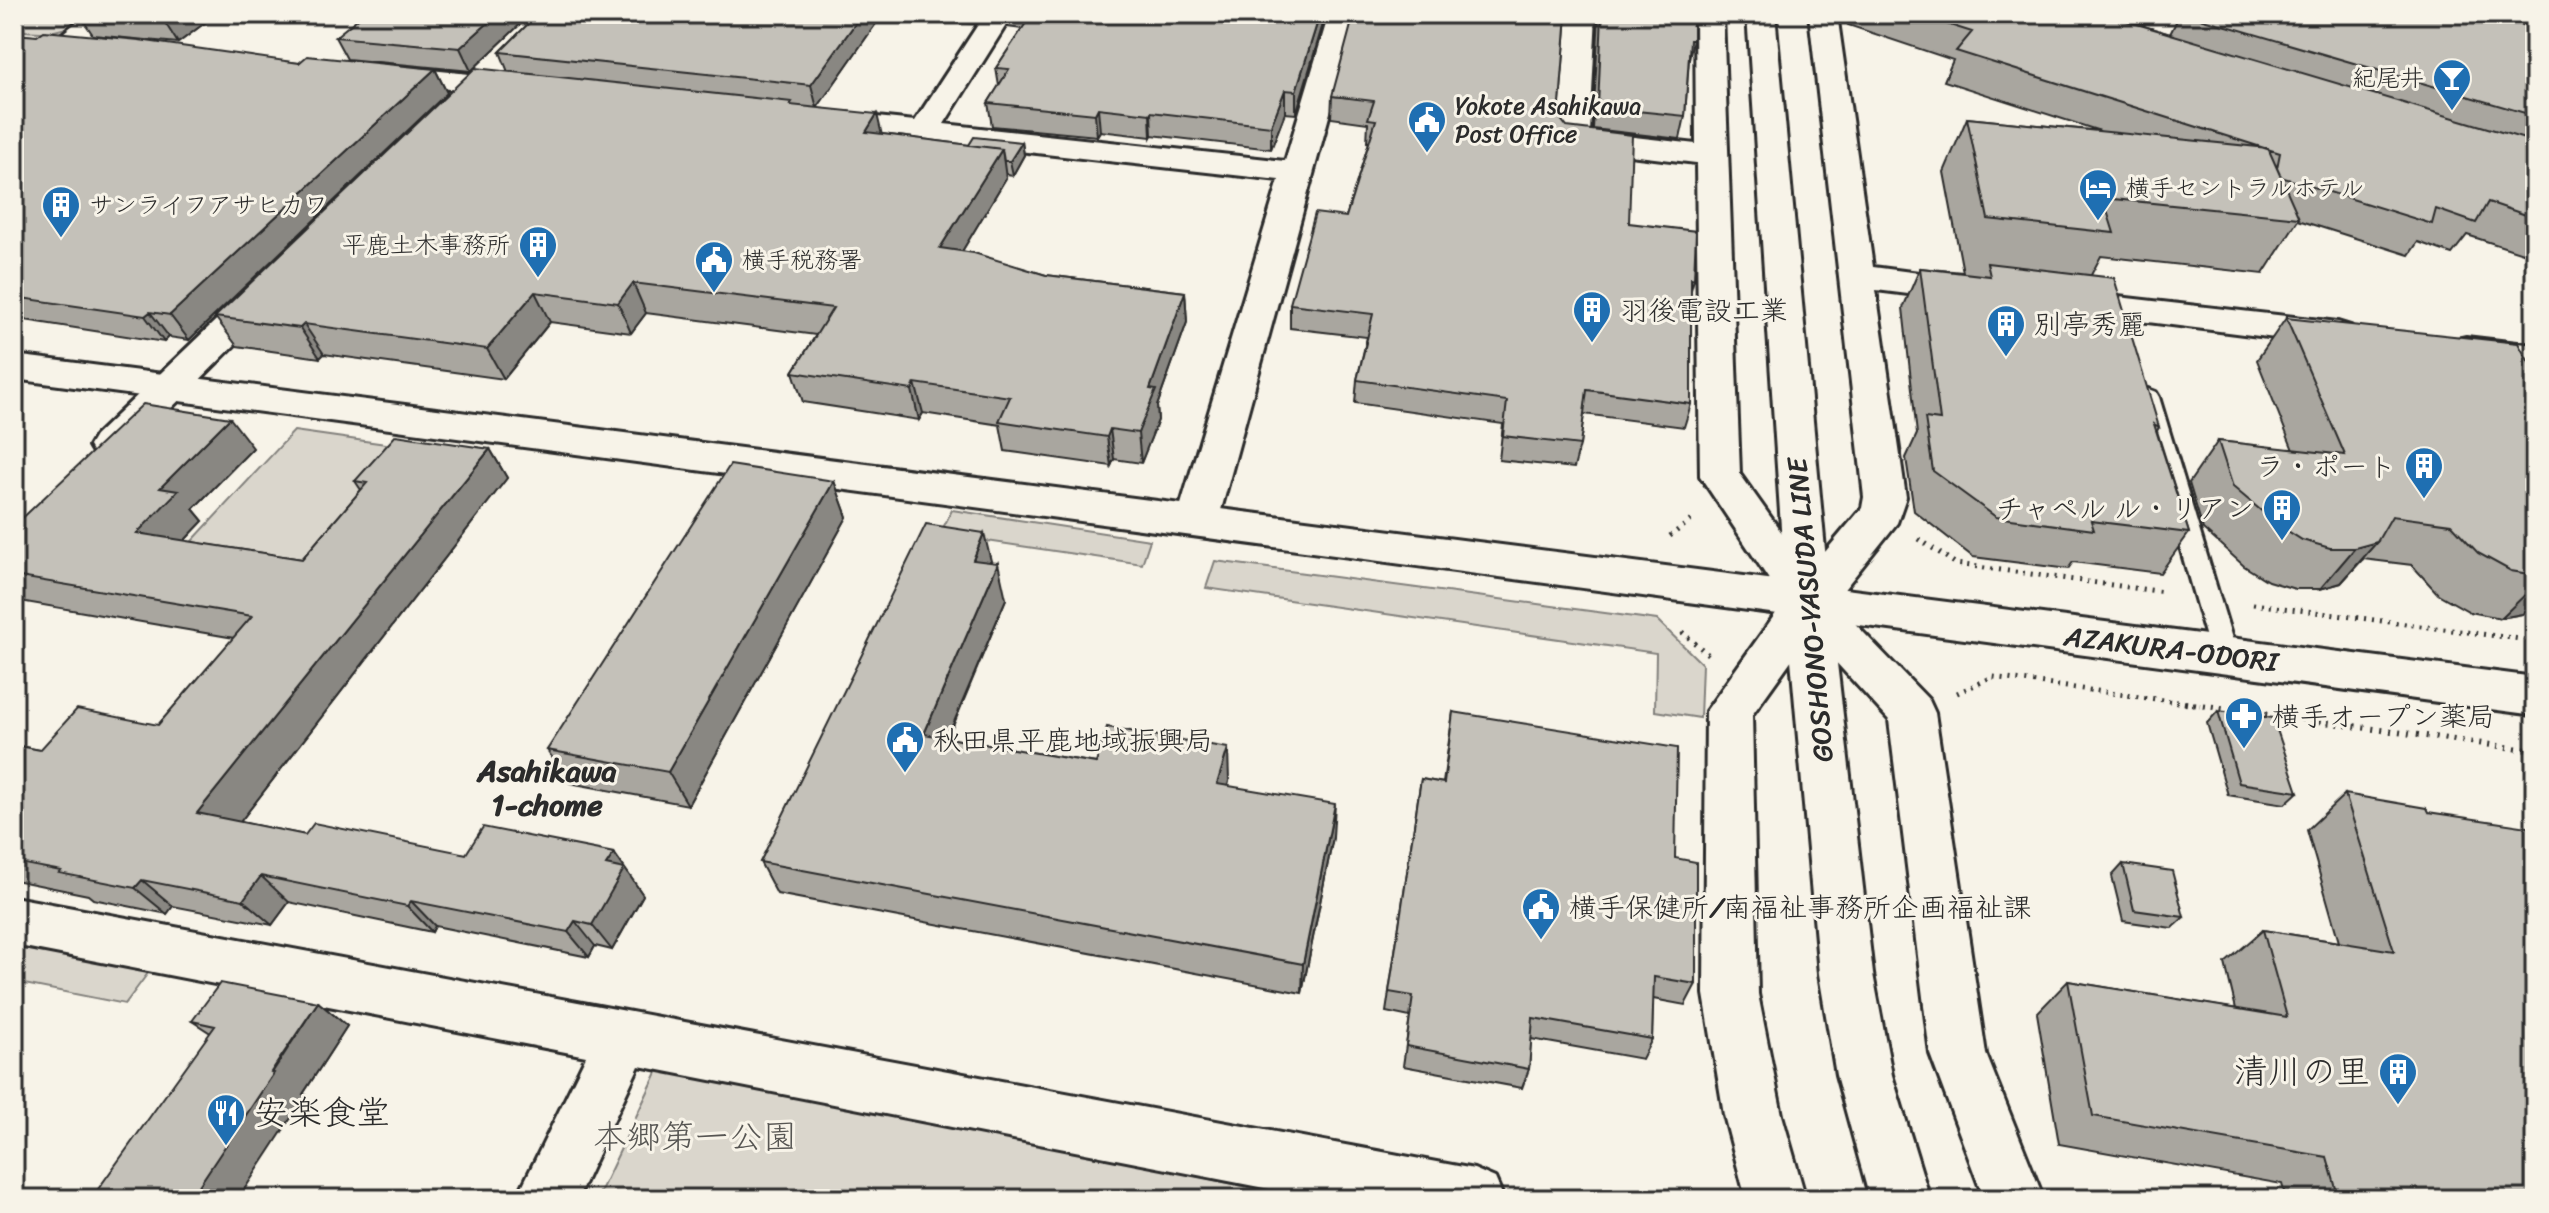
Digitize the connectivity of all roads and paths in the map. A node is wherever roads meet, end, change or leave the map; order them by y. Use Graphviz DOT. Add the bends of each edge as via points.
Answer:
graph roads {
  1 [pos="106,14"];
  2 [pos="999,14"];
  3 [pos="1343,14"];
  4 [pos="1582,14"];
  5 [pos="1709,14"];
  6 [pos="1761,14"];
  7 [pos="1823,14"];
  8 [pos="2169,14"];
  9 [pos="110,48"];
  10 [pos="510,54"];
  11 [pos="2173,56"];
  12 [pos="356,72"];
  13 [pos="479,84"];
  14 [pos="543,90"];
  15 [pos="445,117"];
  16 [pos="797,118"];
  17 [pos="924,131"];
  18 [pos="1712,155"];
  19 [pos="1298,172"];
  20 [pos="287,272"];
  21 [pos="1856,276"];
  22 [pos="2376,338"];
  23 [pos="2440,346"];
  24 [pos="2535,357"];
  25 [pos="14,367"];
  26 [pos="2140,370"];
  27 [pos="169,388"];
  28 [pos="80,473"];
  29 [pos="1882,512"];
  30 [pos="1197,521"];
  31 [pos="2207,598"];
  32 [pos="1808,603"];
  33 [pos="2535,641"];
  34 [pos="2224,655"];
  35 [pos="2535,696"];
  36 [pos="1912,713"];
  37 [pos="2535,751"];
  38 [pos="14,921"];
  39 [pos="624,1039"];
  40 [pos="546,1199"];
  41 [pos="1474,1199"];
  42 [pos="1776,1199"];
  43 [pos="1900,1199"];
  44 [pos="2014,1199"];
  1 -- 9 [label="street" via="52,43"];
  2 -- 17 [label="street"];
  3 -- 19 [label="street"];
  4 -- 18 [label="street" via="1574,140"];
  5 -- 18 [label="street"];
  6 -- 32 [label="street, GOSHONO-YASUDA LINE"];
  7 -- 21 [label="street"];
  8 -- 11 [label="street" via="2129,43"];
  10 -- 13 [label="street"];
  12 -- 13 [label="street"];
  13 -- 14 [label="street"];
  13 -- 15 [label="street"];
  16 -- 17 [label="street"];
  17 -- 19 [label="street"];
  18 -- 32 [label="street" via="1720,476"];
  19 -- 30 [label="street"];
  20 -- 27 [label="street"];
  21 -- 22 [label="street" via="2021,296 2127,324"];
  21 -- 29 [label="street" via="1885,497"];
  23 -- 24 [label="street"];
  25 -- 27 [label="street, AZAKURA-ODORI"];
  26 -- 31 [label="lane"];
  27 -- 28 [label="street"];
  27 -- 30 [label="street, AZAKURA-ODORI"];
  29 -- 31 [label="path" via="1956,564"];
  29 -- 32 [label="street"];
  30 -- 32 [label="street, AZAKURA-ODORI"];
  31 -- 33 [label="path"];
  31 -- 34 [label="lane"];
  32 -- 34 [label="street, AZAKURA-ODORI"];
  32 -- 36 [label="street"];
  32 -- 42 [label="street" via="1729,711 1731,994 1753,1115"];
  32 -- 43 [label="street, GOSHONO-YASUDA LINE" via="1846,974 1864,1075"];
  34 -- 35 [label="street, AZAKURA-ODORI"];
  36 -- 37 [label="path" via="1993,677"];
  36 -- 44 [label="street" via="1958,1054"];
  38 -- 39 [label="street"];
  39 -- 40 [label="street"];
  39 -- 41 [label="street"];
}
